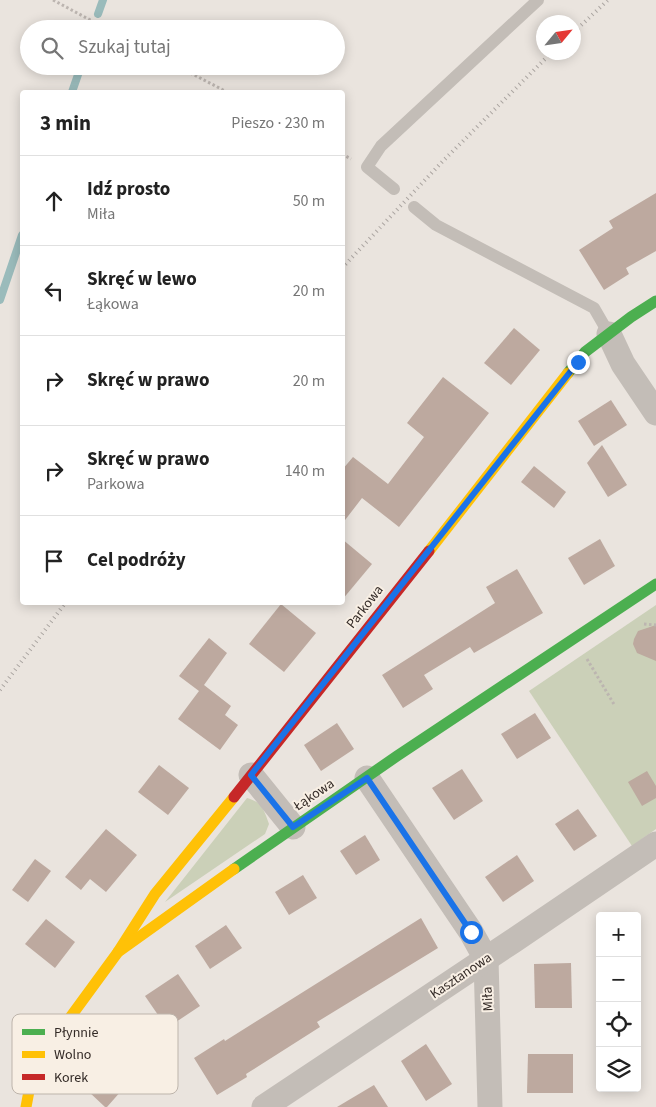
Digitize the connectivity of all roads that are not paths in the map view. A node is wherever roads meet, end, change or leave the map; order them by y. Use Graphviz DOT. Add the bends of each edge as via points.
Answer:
graph roads {
  1 [pos="538,0"];
  2 [pos="394,190"];
  3 [pos="414,207"];
  4 [pos="656,301"];
  5 [pos="609,334"];
  6 [pos="656,413"];
  7 [pos="656,584"];
  8 [pos="251,775"];
  9 [pos="367,778"];
  10 [pos="293,827"];
  11 [pos="656,844"];
  12 [pos="118,952"];
  13 [pos="486,959"];
  14 [pos="73,1014"];
  15 [pos="29,1094"];
  16 [pos="26,1107"];
  17 [pos="264,1107"];
  18 [pos="490,1107"];
  1 -- 2 [label="lane" via="381,146 367,167"];
  3 -- 5 [label="lane" via="436,225 594,308"];
  4 -- 5 [label="street, Parkowa"];
  5 -- 6 [label="street" via="623,364"];
  5 -- 8 [label="street, Parkowa" via="585,352"];
  7 -- 9 [label="street, Łąkowa"];
  8 -- 10 [label="street"];
  8 -- 12 [label="street, Parkowa" via="155,894"];
  9 -- 10 [label="street, Łąkowa"];
  9 -- 13 [label="street, Miła"];
  10 -- 12 [label="street, Łąkowa"];
  11 -- 13 [label="street, Kasztanowa"];
  12 -- 14 [label="street, Łąkowa"];
  13 -- 17 [label="street, Kasztanowa"];
  13 -- 18 [label="street, Miła"];
  15 -- 16 [label="street, Łąkowa"];
}
